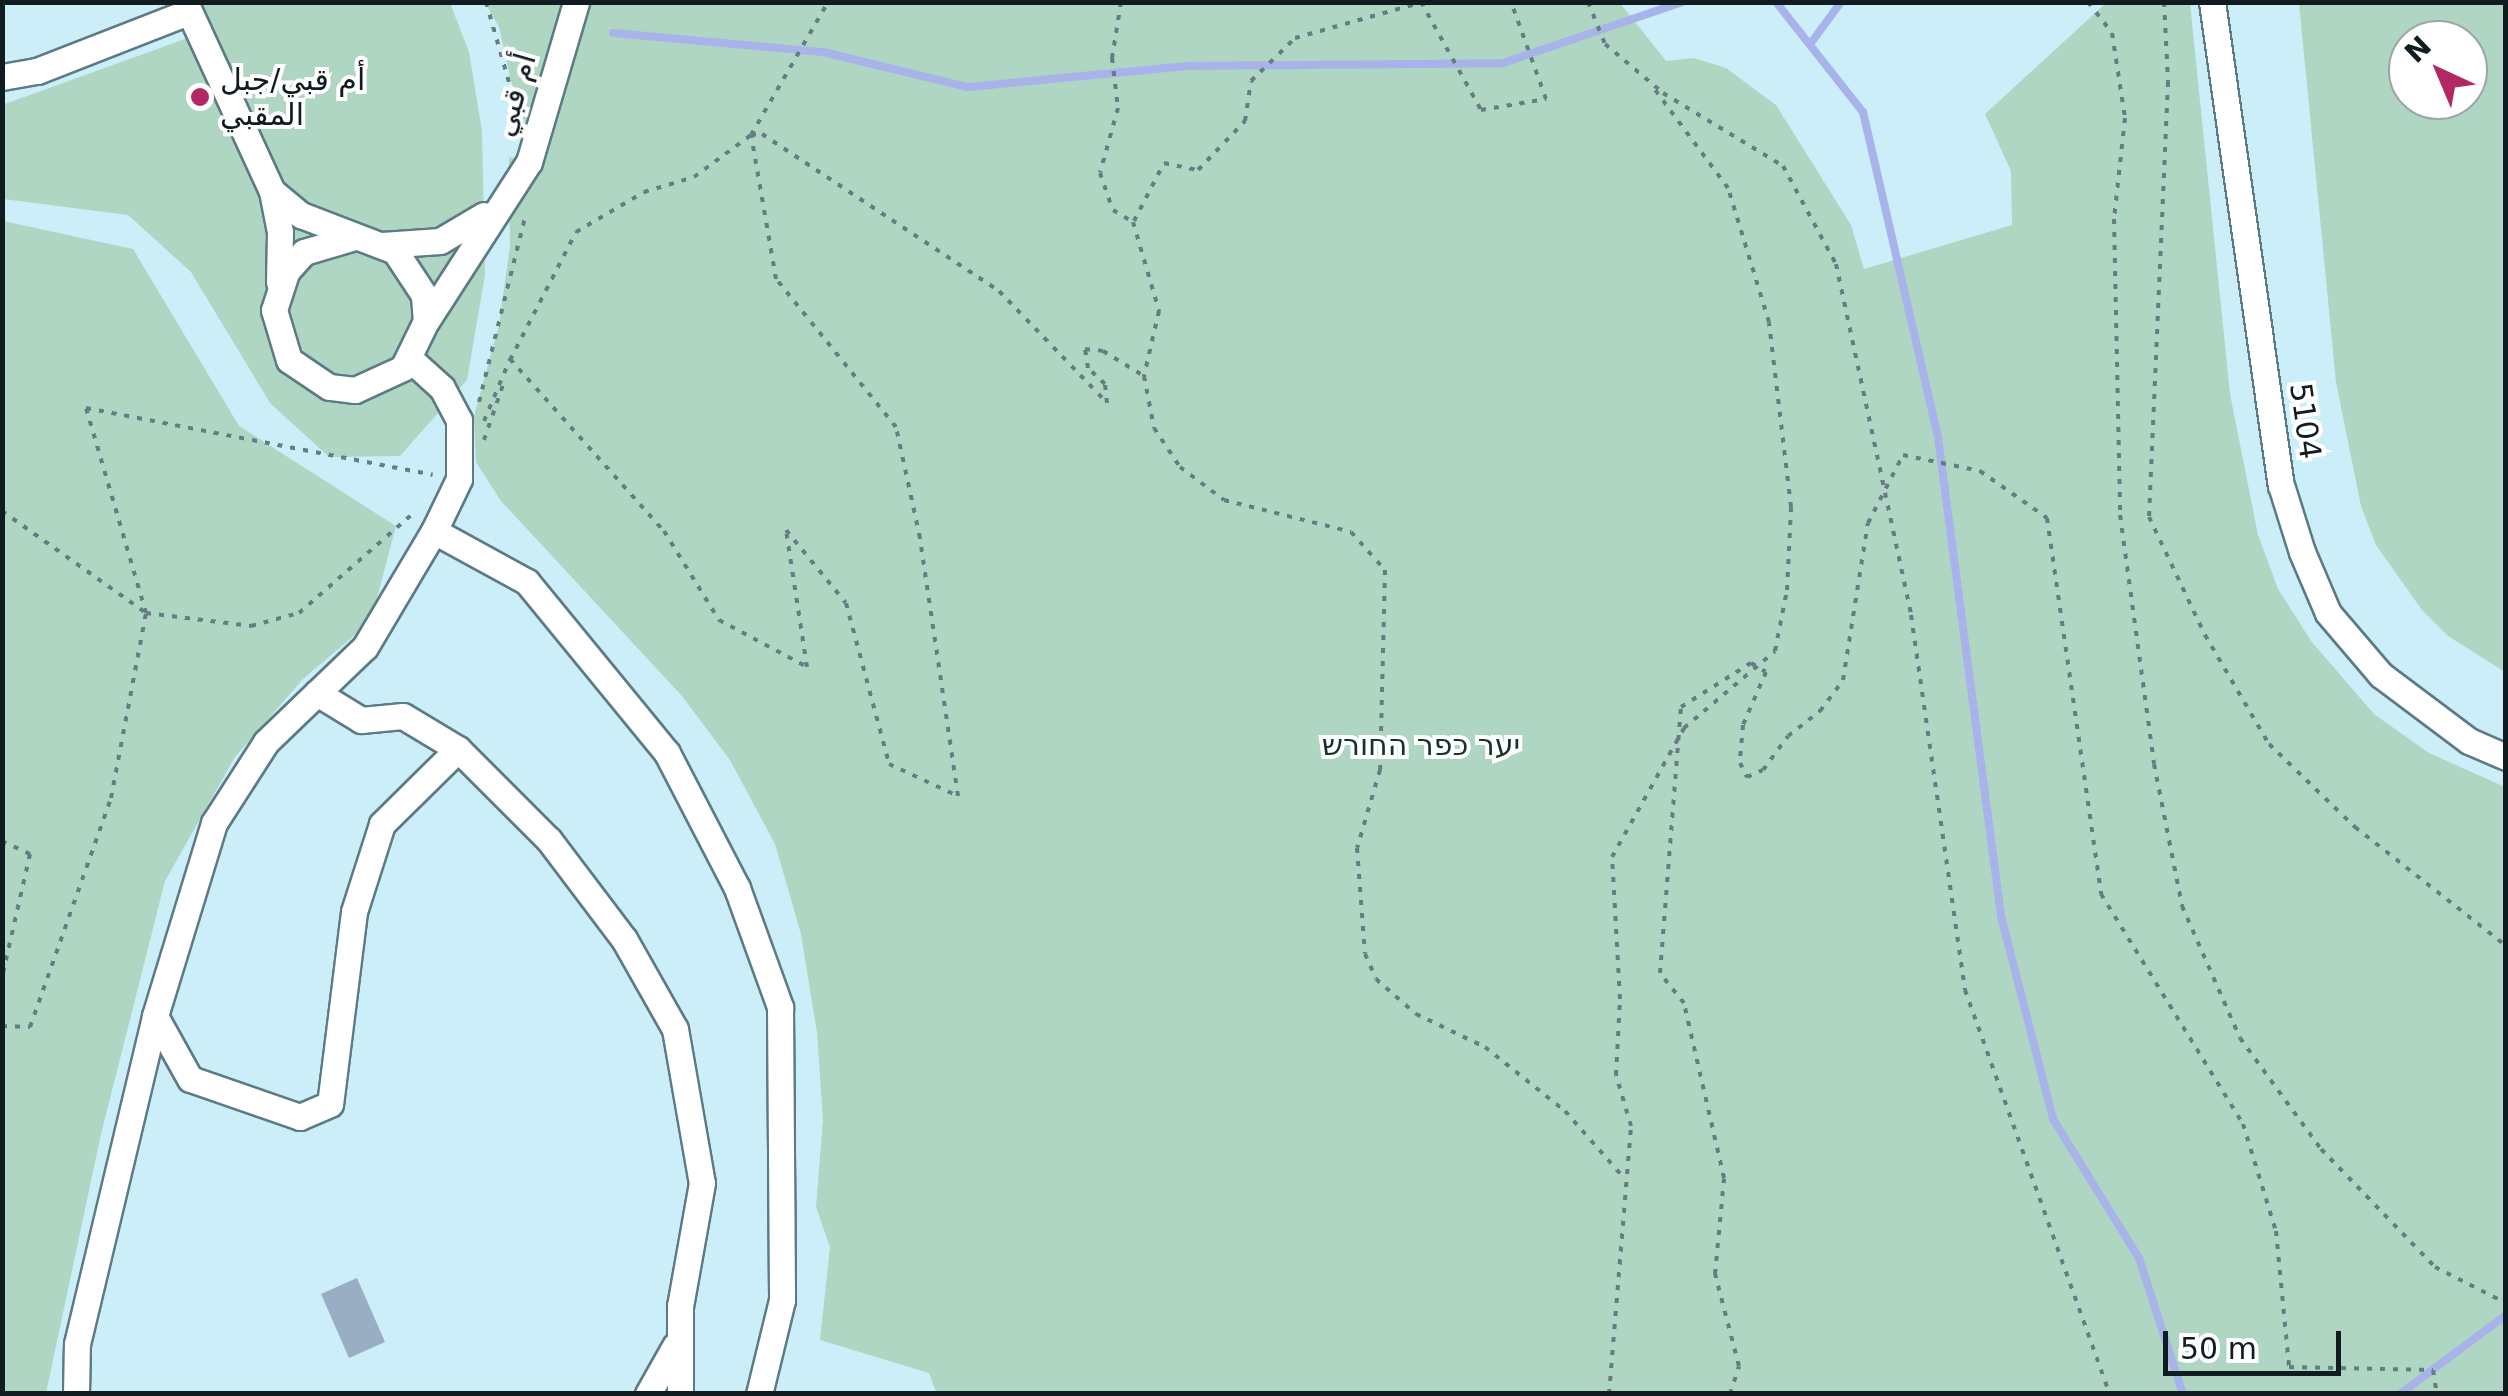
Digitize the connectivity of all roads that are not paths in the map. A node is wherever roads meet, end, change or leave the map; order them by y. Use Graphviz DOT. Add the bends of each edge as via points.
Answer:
graph roads {
  1 [pos="576,2"];
  2 [pos="2212,2"];
  3 [pos="186,7"];
  4 [pos="2,77"];
  5 [pos="272,191"];
  6 [pos="503,198"];
  7 [pos="354,237"];
  8 [pos="380,244"];
  9 [pos="276,296"];
  10 [pos="426,321"];
  11 [pos="410,360"];
  12 [pos="434,531"];
  13 [pos="317,693"];
  14 [pos="458,748"];
  15 [pos="2506,757"];
  16 [pos="155,1016"];
  17 [pos="679,1339"];
  18 [pos="76,1394"];
  19 [pos="648,1394"];
  20 [pos="680,1394"];
  21 [pos="759,1394"];
  1 -- 6 [label="street, أم قبي" via="529,162"];
  2 -- 15 [label="street, 5104" via="2281,486 2302,552 2328,613 2382,675 2469,741"];
  3 -- 4 [label="street" via="38,71"];
  3 -- 5 [label="street"];
  5 -- 7 [label="street" via="301,215"];
  5 -- 9 [label="street" via="282,264"];
  6 -- 8 [label="street, أم قبي" via="471,227 440,240 412,247"];
  6 -- 10 [label="street, أم قبي"];
  7 -- 8 [label="street"];
  7 -- 9 [label="street" via="304,252"];
  8 -- 10 [label="street" via="414,270"];
  9 -- 11 [label="street" via="277,336 309,378 355,390 381,383"];
  10 -- 11 [label="street"];
  11 -- 12 [label="street" via="442,388 459,420 458,479"];
  12 -- 13 [label="street" via="364,647"];
  12 -- 21 [label="street" via="526,582 667,753 737,888 780,1007 782,1300"];
  13 -- 14 [label="street" via="361,720 403,716"];
  13 -- 16 [label="street" via="266,742 214,823"];
  14 -- 16 [label="street" via="382,824 354,912 330,1104 300,1117 190,1080"];
  14 -- 17 [label="street" via="549,840 624,938 675,1030 702,1183"];
  16 -- 18 [label="street" via="77,1344"];
  17 -- 19 [label="street"];
  17 -- 20 [label="street"];
}
